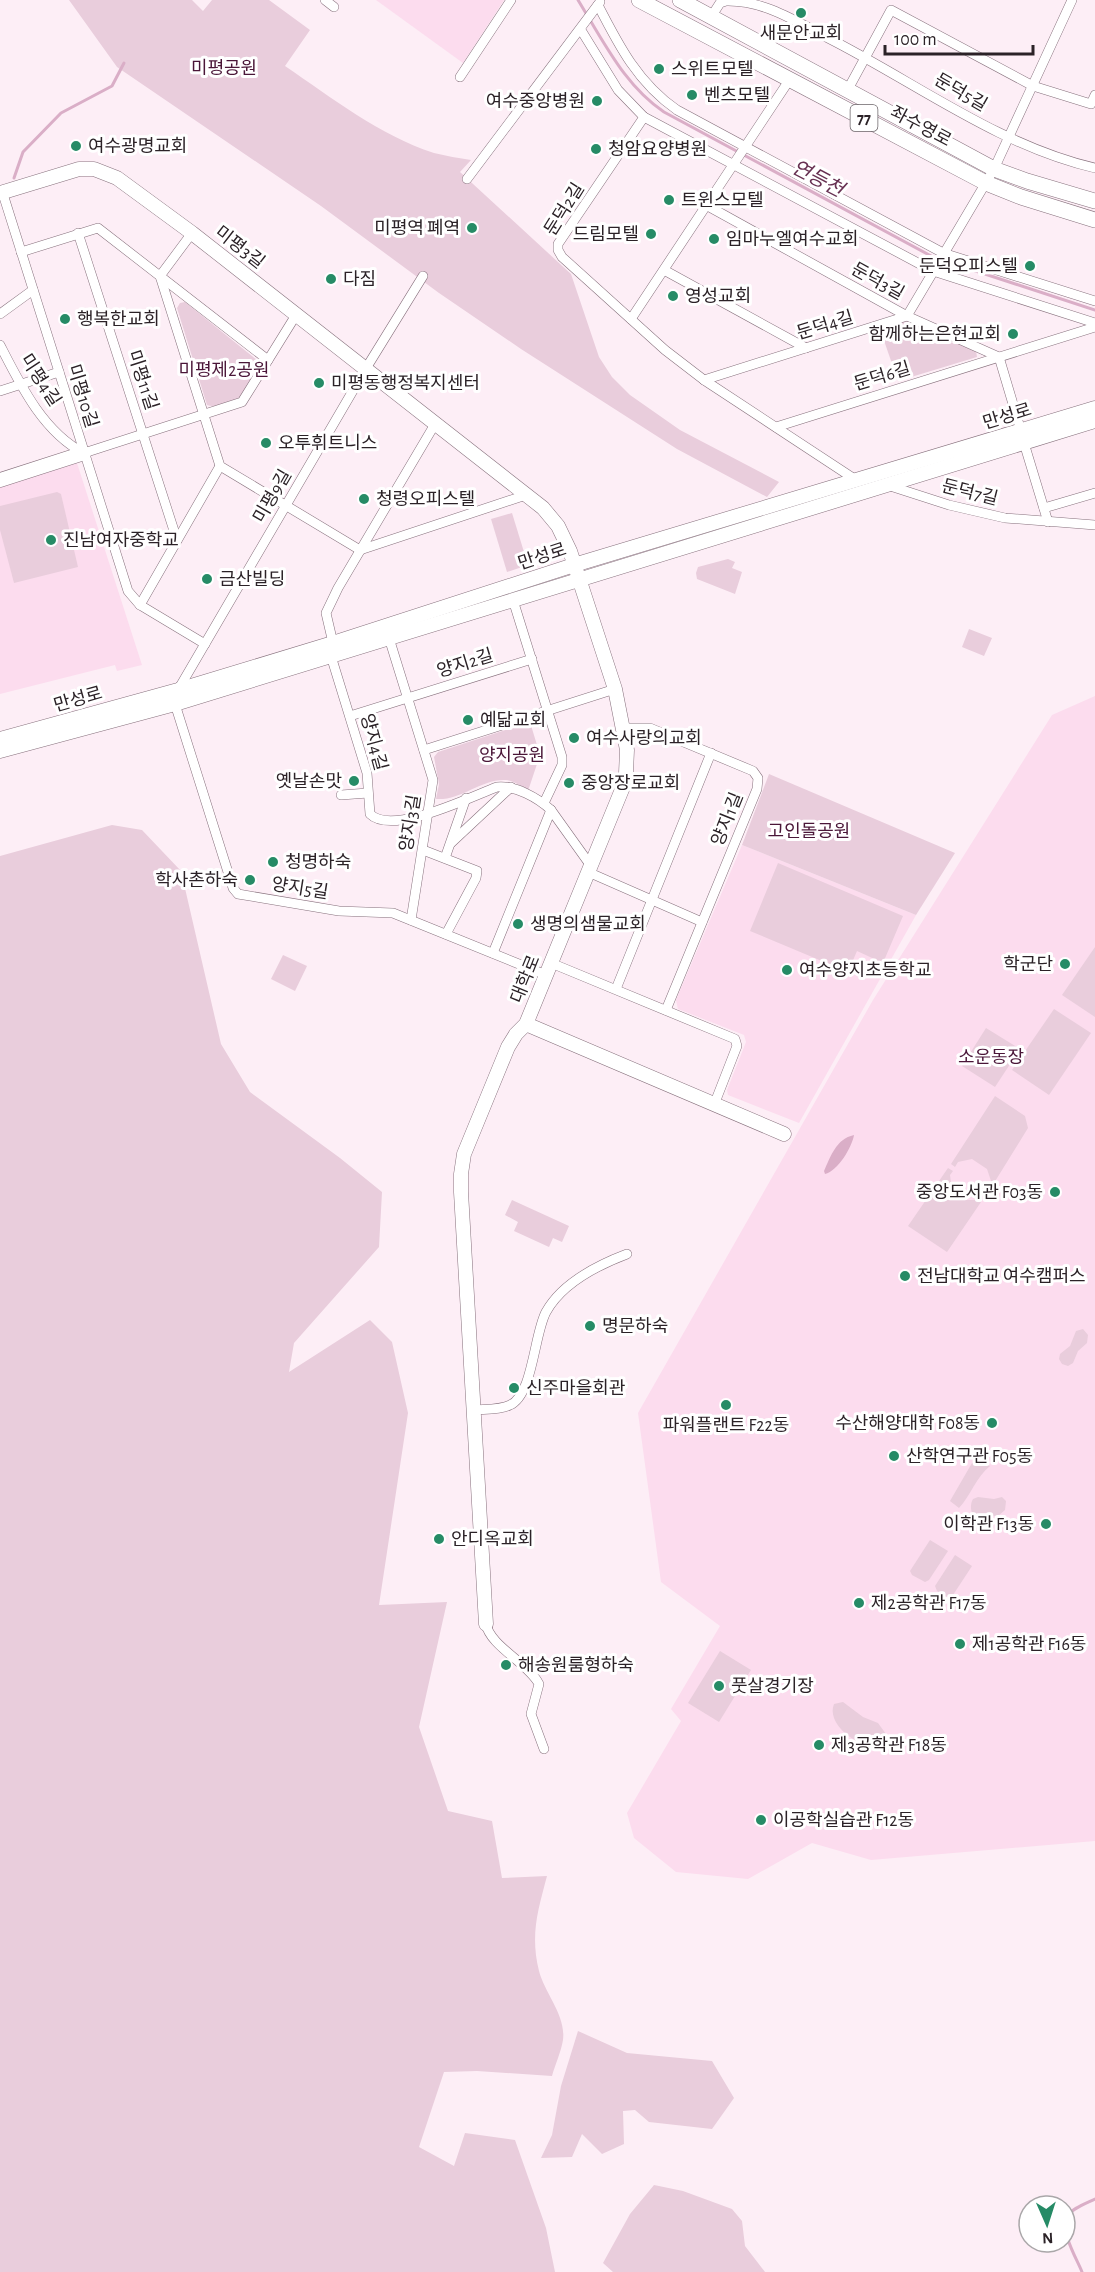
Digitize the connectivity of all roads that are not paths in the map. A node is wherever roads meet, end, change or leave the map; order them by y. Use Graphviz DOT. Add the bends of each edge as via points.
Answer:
graph roads {
  1 [pos="325,0"];
  2 [pos="511,0"];
  3 [pos="680,0"];
  4 [pos="1072,0"];
  5 [pos="646,2"];
  6 [pos="599,3"];
  7 [pos="334,7"];
  8 [pos="711,17"];
  9 [pos="581,30"];
  10 [pos="866,57"];
  11 [pos="460,77"];
  12 [pos="790,79"];
  13 [pos="1033,86"];
  14 [pos="847,91"];
  15 [pos="1093,100"];
  16 [pos="644,117"];
  17 [pos="1009,138"];
  18 [pos="941,140"];
  19 [pos="745,146"];
  20 [pos="933,154"];
  21 [pos="732,166"];
  22 [pos="1095,168"];
  23 [pos="994,169"];
  24 [pos="467,179"];
  25 [pos="1027,181"];
  26 [pos="986,183"];
  27 [pos="1,193"];
  28 [pos="1021,197"];
  29 [pos="1095,201"];
  30 [pos="706,205"];
  31 [pos="1095,219"];
  32 [pos="78,233"];
  33 [pos="192,233"];
  34 [pos="21,252"];
  35 [pos="943,254"];
  36 [pos="664,270"];
  37 [pos="933,272"];
  38 [pos="160,276"];
  39 [pos="423,276"];
  40 [pos="33,290"];
  41 [pos="1095,301"];
  42 [pos="0,314"];
  43 [pos="296,315"];
  44 [pos="907,316"];
  45 [pos="632,319"];
  46 [pos="1095,325"];
  47 [pos="0,345"];
  48 [pos="806,348"];
  49 [pos="999,357"];
  50 [pos="268,360"];
  51 [pos="365,370"];
  52 [pos="58,372"];
  53 [pos="704,380"];
  54 [pos="21,384"];
  55 [pos="0,391"];
  56 [pos="1095,408"];
  57 [pos="204,416"];
  58 [pos="1095,421"];
  59 [pos="435,424"];
  60 [pos="776,427"];
  61 [pos="143,434"];
  62 [pos="1022,436"];
  63 [pos="84,453"];
  64 [pos="220,466"];
  65 [pos="0,480"];
  66 [pos="856,480"];
  67 [pos="885,484"];
  68 [pos="1095,493"];
  69 [pos="526,495"];
  70 [pos="285,506"];
  71 [pos="1044,508"];
  72 [pos="1048,522"];
  73 [pos="1095,525"];
  74 [pos="177,540"];
  75 [pos="360,550"];
  76 [pos="574,565"];
  77 [pos="579,580"];
  78 [pos="513,600"];
  79 [pos="140,605"];
  80 [pos="389,638"];
  81 [pos="205,644"];
  82 [pos="332,649"];
  83 [pos="532,660"];
  84 [pos="615,689"];
  85 [pos="178,690"];
  86 [pos="408,698"];
  87 [pos="175,704"];
  88 [pos="548,710"];
  89 [pos="350,716"];
  90 [pos="624,728"];
  91 [pos="0,740"];
  92 [pos="424,750"];
  93 [pos="0,751"];
  94 [pos="711,753"];
  95 [pos="511,787"];
  96 [pos="368,793"];
  97 [pos="341,795"];
  98 [pos="466,798"];
  99 [pos="547,807"];
  100 [pos="429,813"];
  101 [pos="451,843"];
  102 [pos="423,850"];
  103 [pos="445,858"];
  104 [pos="590,869"];
  105 [pos="652,900"];
  106 [pos="411,920"];
  107 [pos="702,922"];
  108 [pos="446,934"];
  109 [pos="493,953"];
  110 [pos="549,969"];
  111 [pos="616,989"];
  112 [pos="666,1010"];
  113 [pos="526,1024"];
  114 [pos="714,1105"];
  115 [pos="784,1134"];
  116 [pos="627,1254"];
  117 [pos="474,1410"];
  118 [pos="486,1624"];
  119 [pos="544,1749"];
  1 -- 7 [label="street"];
  2 -- 11 [label="street"];
  3 -- 8 [label="main road, 좌수영로 / 77"];
  4 -- 13 [label="street"];
  5 -- 12 [label="main road, 좌수영로 / 77"];
  6 -- 9 [label="street"];
  6 -- 19 [label="street" via="629,62 660,98"];
  8 -- 10 [label="street, 둔덕5길" via="720,3 726,1 771,9"];
  8 -- 14 [label="main road, 좌수영로 / 77"];
  9 -- 16 [label="street" via="618,90"];
  9 -- 24 [label="street"];
  10 -- 13 [label="street" via="891,10"];
  10 -- 14 [label="street"];
  10 -- 17 [label="street, 둔덕5길"];
  12 -- 19 [label="street"];
  12 -- 20 [label="main road, 좌수영로 / 77"];
  13 -- 15 [label="street"];
  13 -- 17 [label="street"];
  14 -- 18 [label="main road, 좌수영로 / 77"];
  16 -- 21 [label="street"];
  16 -- 45 [label="street, 둔덕2길" via="557,246 567,264"];
  17 -- 22 [label="street, 둔덕5길"];
  17 -- 23 [label="street"];
  18 -- 20 [label="main road"];
  18 -- 23 [label="main road, 좌수영로 / 77"];
  19 -- 21 [label="street"];
  19 -- 35 [label="street"];
  20 -- 26 [label="main road, 좌수영로 / 77"];
  21 -- 30 [label="street"];
  21 -- 37 [label="street"];
  23 -- 25 [label="main road, 좌수영로 / 77"];
  23 -- 26 [label="street"];
  25 -- 28 [label="main road"];
  25 -- 29 [label="main road, 좌수영로 / 77"];
  26 -- 28 [label="main road, 좌수영로 / 77"];
  26 -- 35 [label="street"];
  27 -- 33 [label="street, 미평3길" via="65,171 94,170 117,178"];
  27 -- 34 [label="street, 미평10길"];
  28 -- 31 [label="main road, 좌수영로 / 77"];
  30 -- 36 [label="street"];
  30 -- 44 [label="street, 둔덕3길"];
  32 -- 34 [label="street"];
  32 -- 38 [label="street" via="98,228"];
  32 -- 61 [label="street, 미평11길"];
  33 -- 38 [label="street"];
  33 -- 43 [label="street, 미평3길"];
  34 -- 40 [label="street, 미평10길"];
  35 -- 37 [label="street"];
  35 -- 41 [label="street"];
  36 -- 45 [label="street"];
  36 -- 48 [label="street"];
  37 -- 44 [label="street"];
  37 -- 46 [label="street"];
  38 -- 50 [label="street"];
  38 -- 57 [label="street"];
  39 -- 51 [label="street, 미평9길"];
  40 -- 42 [label="street"];
  40 -- 52 [label="street, 미평10길"];
  43 -- 50 [label="street"];
  43 -- 51 [label="street, 미평3길"];
  44 -- 48 [label="street, 둔덕4길"];
  44 -- 49 [label="street"];
  45 -- 53 [label="street, 둔덕2길"];
  46 -- 49 [label="street, 둔덕6길"];
  47 -- 54 [label="street, 미평4길"];
  48 -- 53 [label="street, 둔덕4길"];
  49 -- 60 [label="street, 둔덕6길"];
  49 -- 62 [label="street"];
  50 -- 57 [label="street" via="244,401"];
  51 -- 59 [label="street, 미평3길"];
  51 -- 70 [label="street, 미평9길"];
  52 -- 54 [label="street"];
  52 -- 63 [label="street, 미평10길"];
  53 -- 60 [label="street, 둔덕2길"];
  54 -- 55 [label="street"];
  54 -- 63 [label="street, 미평4길" via="63,439"];
  56 -- 62 [label="street, 만성로"];
  57 -- 61 [label="street"];
  57 -- 64 [label="street"];
  58 -- 62 [label="street, 만성로"];
  59 -- 69 [label="street, 미평3길"];
  59 -- 75 [label="street"];
  60 -- 66 [label="street, 둔덕2길"];
  61 -- 63 [label="street"];
  61 -- 74 [label="street"];
  62 -- 66 [label="street, 만성로"];
  62 -- 67 [label="street, 만성로"];
  62 -- 71 [label="street"];
  63 -- 65 [label="street"];
  63 -- 79 [label="street, 미평10길" via="122,577 130,595"];
  64 -- 70 [label="street"];
  64 -- 74 [label="street"];
  66 -- 76 [label="street, 만성로"];
  67 -- 72 [label="street, 둔덕7길" via="977,512"];
  67 -- 77 [label="street, 만성로"];
  68 -- 71 [label="street"];
  69 -- 75 [label="street"];
  69 -- 76 [label="street, 미평3길" via="558,526"];
  70 -- 75 [label="street"];
  70 -- 81 [label="street, 미평9길"];
  71 -- 72 [label="street"];
  72 -- 73 [label="street, 둔덕7길"];
  74 -- 79 [label="street"];
  75 -- 82 [label="street" via="326,611"];
  76 -- 77 [label="street, 미평3길"];
  76 -- 82 [label="street, 만성로"];
  77 -- 78 [label="street, 만성로"];
  77 -- 84 [label="street, 대학로"];
  78 -- 80 [label="street, 만성로"];
  78 -- 83 [label="street"];
  79 -- 81 [label="street, 미평10길"];
  80 -- 82 [label="street, 만성로"];
  80 -- 86 [label="street, 양지3길"];
  81 -- 85 [label="street, 미평9길"];
  82 -- 85 [label="street, 만성로"];
  82 -- 87 [label="street, 만성로"];
  82 -- 89 [label="street, 양지4길"];
  83 -- 86 [label="street, 양지2길"];
  83 -- 88 [label="street"];
  84 -- 88 [label="street"];
  84 -- 90 [label="street, 대학로"];
  85 -- 87 [label="street, 미평9길"];
  85 -- 91 [label="street, 만성로"];
  86 -- 89 [label="street"];
  86 -- 92 [label="street, 양지3길"];
  87 -- 93 [label="street, 만성로"];
  87 -- 106 [label="street, 양지5길" via="238,894 339,911 390,912"];
  88 -- 92 [label="street"];
  88 -- 99 [label="street" via="562,761"];
  89 -- 96 [label="street, 양지4길" via="367,773"];
  90 -- 94 [label="street, 양지1길" via="650,728"];
  90 -- 104 [label="street, 대학로" via="627,763 623,787"];
  92 -- 100 [label="street, 양지3길" via="433,780"];
  94 -- 105 [label="street"];
  94 -- 107 [label="street, 양지1길" via="753,771 758,783"];
  95 -- 98 [label="street" via="497,787"];
  95 -- 99 [label="street"];
  95 -- 101 [label="street"];
  96 -- 97 [label="street"];
  96 -- 100 [label="street, 양지4길" via="373,817 406,820"];
  98 -- 100 [label="street"];
  98 -- 101 [label="street"];
  99 -- 104 [label="street"];
  99 -- 109 [label="street"];
  100 -- 102 [label="street, 양지3길"];
  101 -- 103 [label="street"];
  102 -- 103 [label="street"];
  102 -- 106 [label="street, 양지3길"];
  103 -- 108 [label="street" via="478,873"];
  104 -- 105 [label="street"];
  104 -- 110 [label="street, 대학로"];
  105 -- 107 [label="street"];
  105 -- 111 [label="street"];
  106 -- 108 [label="street, 양지5길"];
  107 -- 112 [label="street, 양지1길"];
  108 -- 109 [label="street, 양지5길"];
  109 -- 110 [label="street, 양지5길"];
  110 -- 111 [label="street"];
  110 -- 113 [label="street, 대학로"];
  111 -- 112 [label="street"];
  112 -- 114 [label="street" via="736,1041"];
  113 -- 114 [label="street, 대학로"];
  113 -- 117 [label="street" via="508,1047 462,1164"];
  114 -- 115 [label="street, 대학로"];
  116 -- 117 [label="street" via="593,1269 551,1306 517,1401 508,1407"];
  117 -- 118 [label="street"];
  118 -- 119 [label="street" via="495,1640 539,1684 531,1714"];
}
